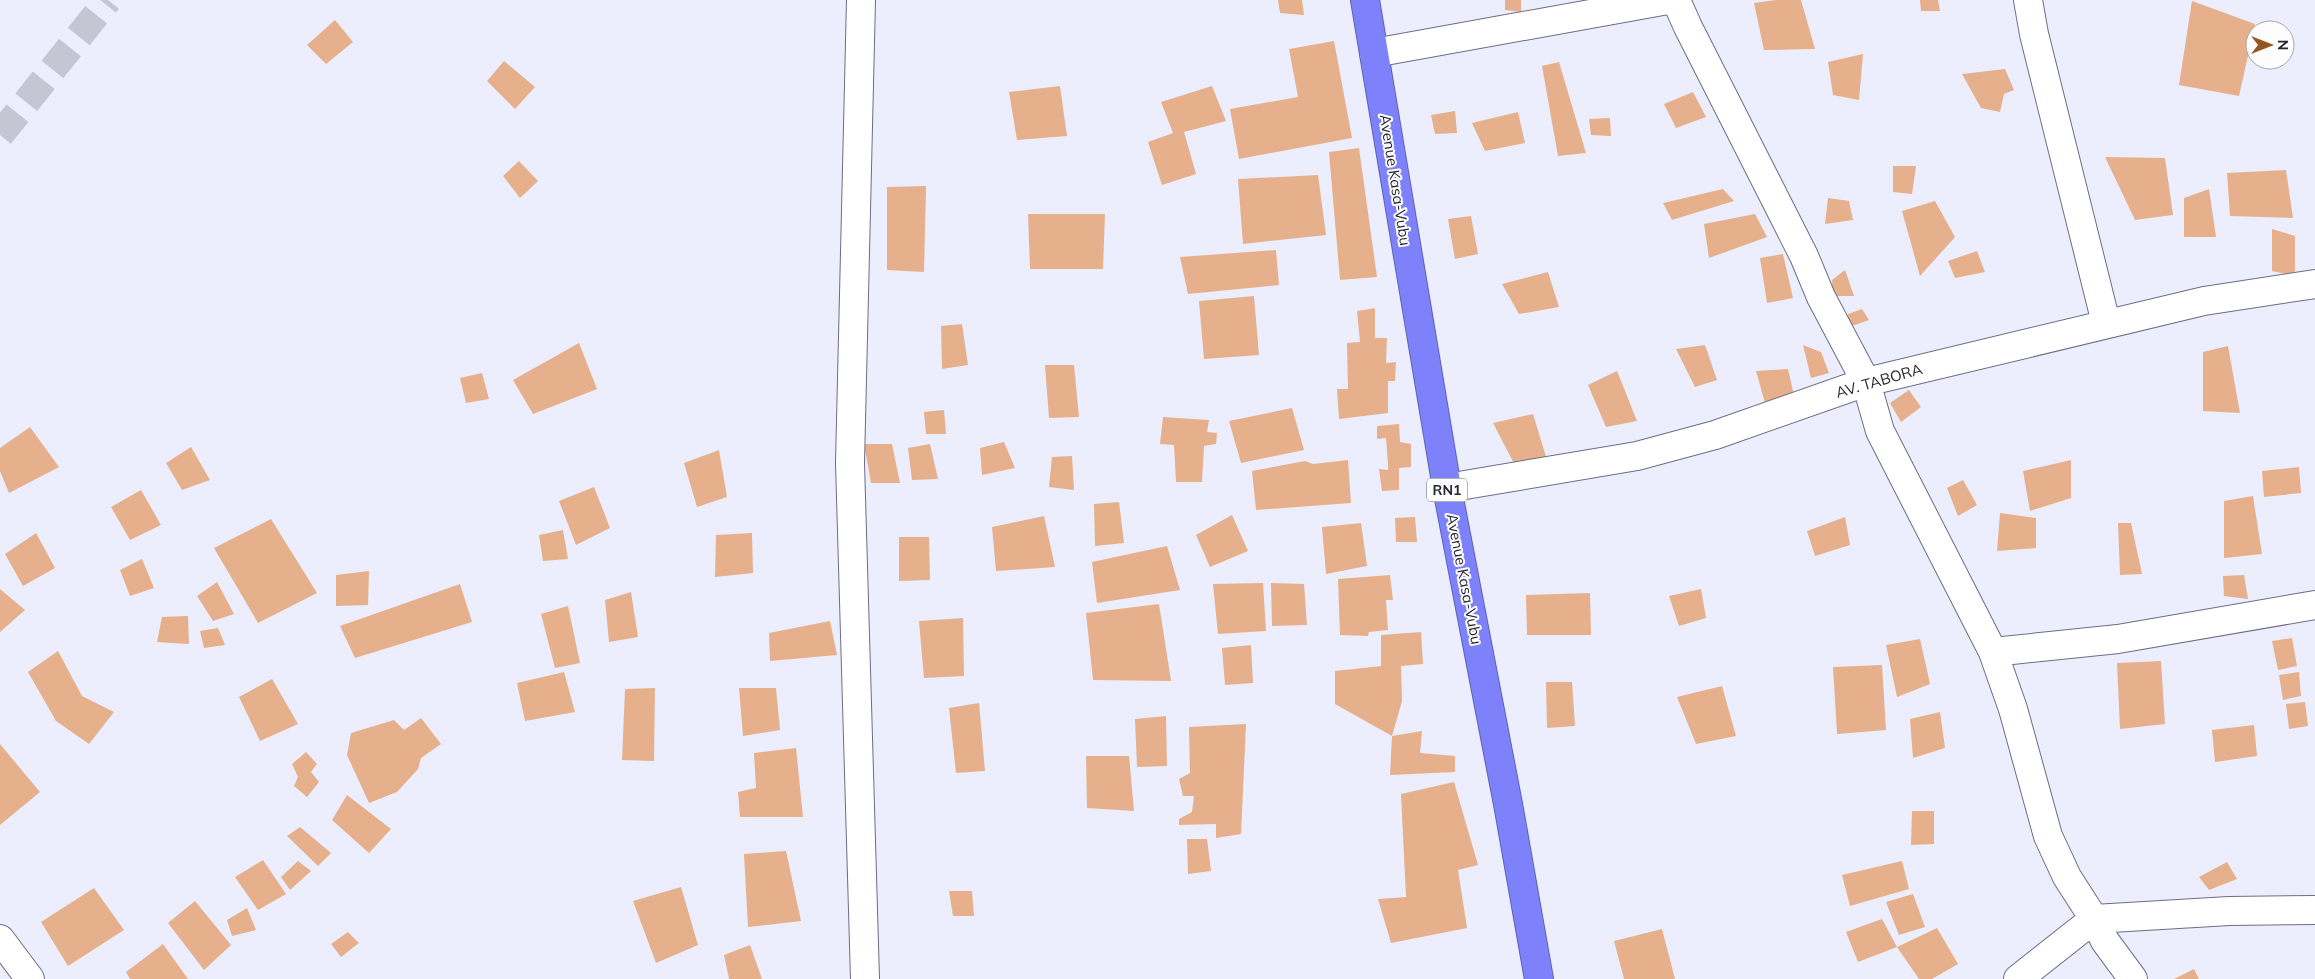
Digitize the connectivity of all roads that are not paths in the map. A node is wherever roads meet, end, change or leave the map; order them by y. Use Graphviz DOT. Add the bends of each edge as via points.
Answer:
graph roads {
  1 [pos="861,0"];
  2 [pos="1365,0"];
  3 [pos="1668,0"];
  4 [pos="1676,0"];
  5 [pos="2028,0"];
  6 [pos="1374,53"];
  7 [pos="2315,284"];
  8 [pos="2106,323"];
  9 [pos="1866,382"];
  10 [pos="1446,488"];
  11 [pos="2315,605"];
  12 [pos="1993,652"];
  13 [pos="2315,910"];
  14 [pos="2094,919"];
  15 [pos="0,939"];
  16 [pos="30,979"];
  17 [pos="865,979"];
  18 [pos="1539,979"];
  19 [pos="2018,979"];
  20 [pos="2133,979"];
  1 -- 17 [label="street" via="850,463"];
  2 -- 6 [label="highway, Avenue Kasa-Vubu / RN1"];
  3 -- 6 [label="street"];
  4 -- 9 [label="street"];
  5 -- 8 [label="street"];
  6 -- 10 [label="highway, Avenue Kasa-Vubu / RN1"];
  7 -- 8 [label="street, AV. TABORA" via="2204,301"];
  8 -- 9 [label="street, AV. TABORA"];
  9 -- 10 [label="street, AV. TABORA" via="1715,435 1637,456"];
  9 -- 12 [label="street" via="1880,431"];
  10 -- 18 [label="highway, Avenue Kasa-Vubu / RN1"];
  11 -- 12 [label="street" via="2118,640"];
  12 -- 14 [label="street" via="2006,686 2048,836 2066,877"];
  13 -- 14 [label="street" via="2229,911"];
  14 -- 19 [label="street"];
  14 -- 20 [label="street" via="2105,941"];
  15 -- 16 [label="street"];
}
